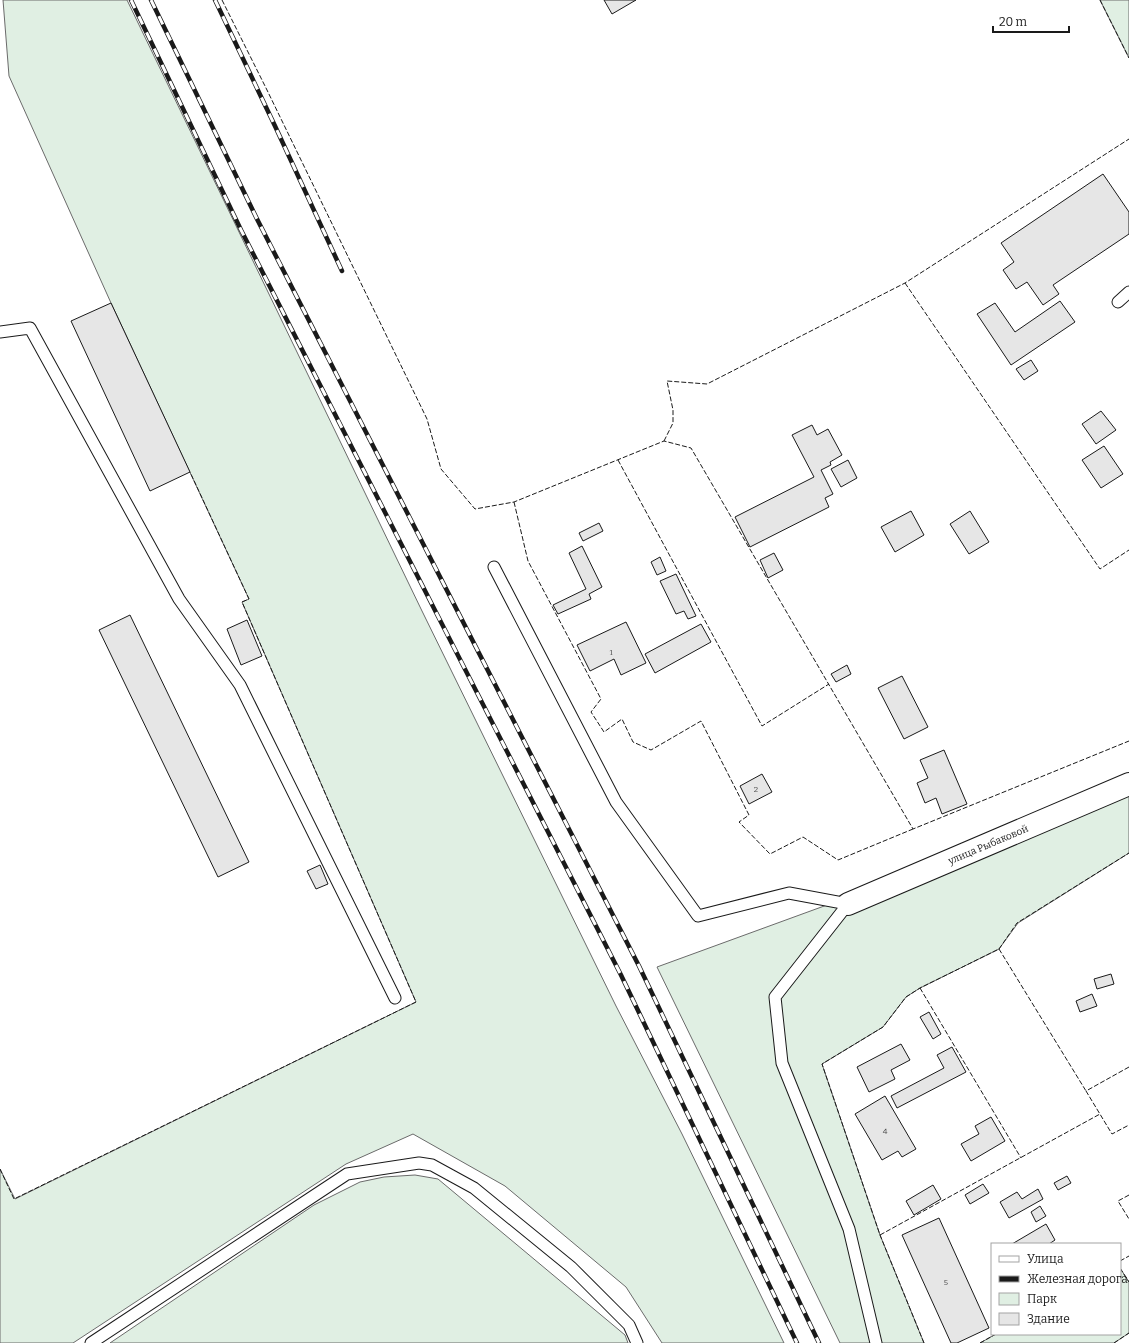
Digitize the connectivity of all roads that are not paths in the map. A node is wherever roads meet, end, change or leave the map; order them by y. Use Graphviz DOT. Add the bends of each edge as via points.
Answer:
graph roads {
  1 [pos="1129,292"];
  2 [pos="1118,302"];
  3 [pos="0,332"];
  4 [pos="494,567"];
  5 [pos="1129,784"];
  6 [pos="848,904"];
  7 [pos="396,998"];
  8 [pos="91,1343"];
  9 [pos="637,1343"];
  10 [pos="876,1343"];
  1 -- 2 [label="lane"];
  3 -- 7 [label="lane" via="30,328 179,599 240,685"];
  4 -- 6 [label="lane" via="616,802 698,916 788,893"];
  5 -- 6 [label="street, улица Рыбаковой"];
  6 -- 10 [label="lane" via="774,997 782,1063 849,1229"];
  8 -- 9 [label="lane" via="347,1174 419,1163 432,1165 474,1188 572,1267 629,1325"];
}
